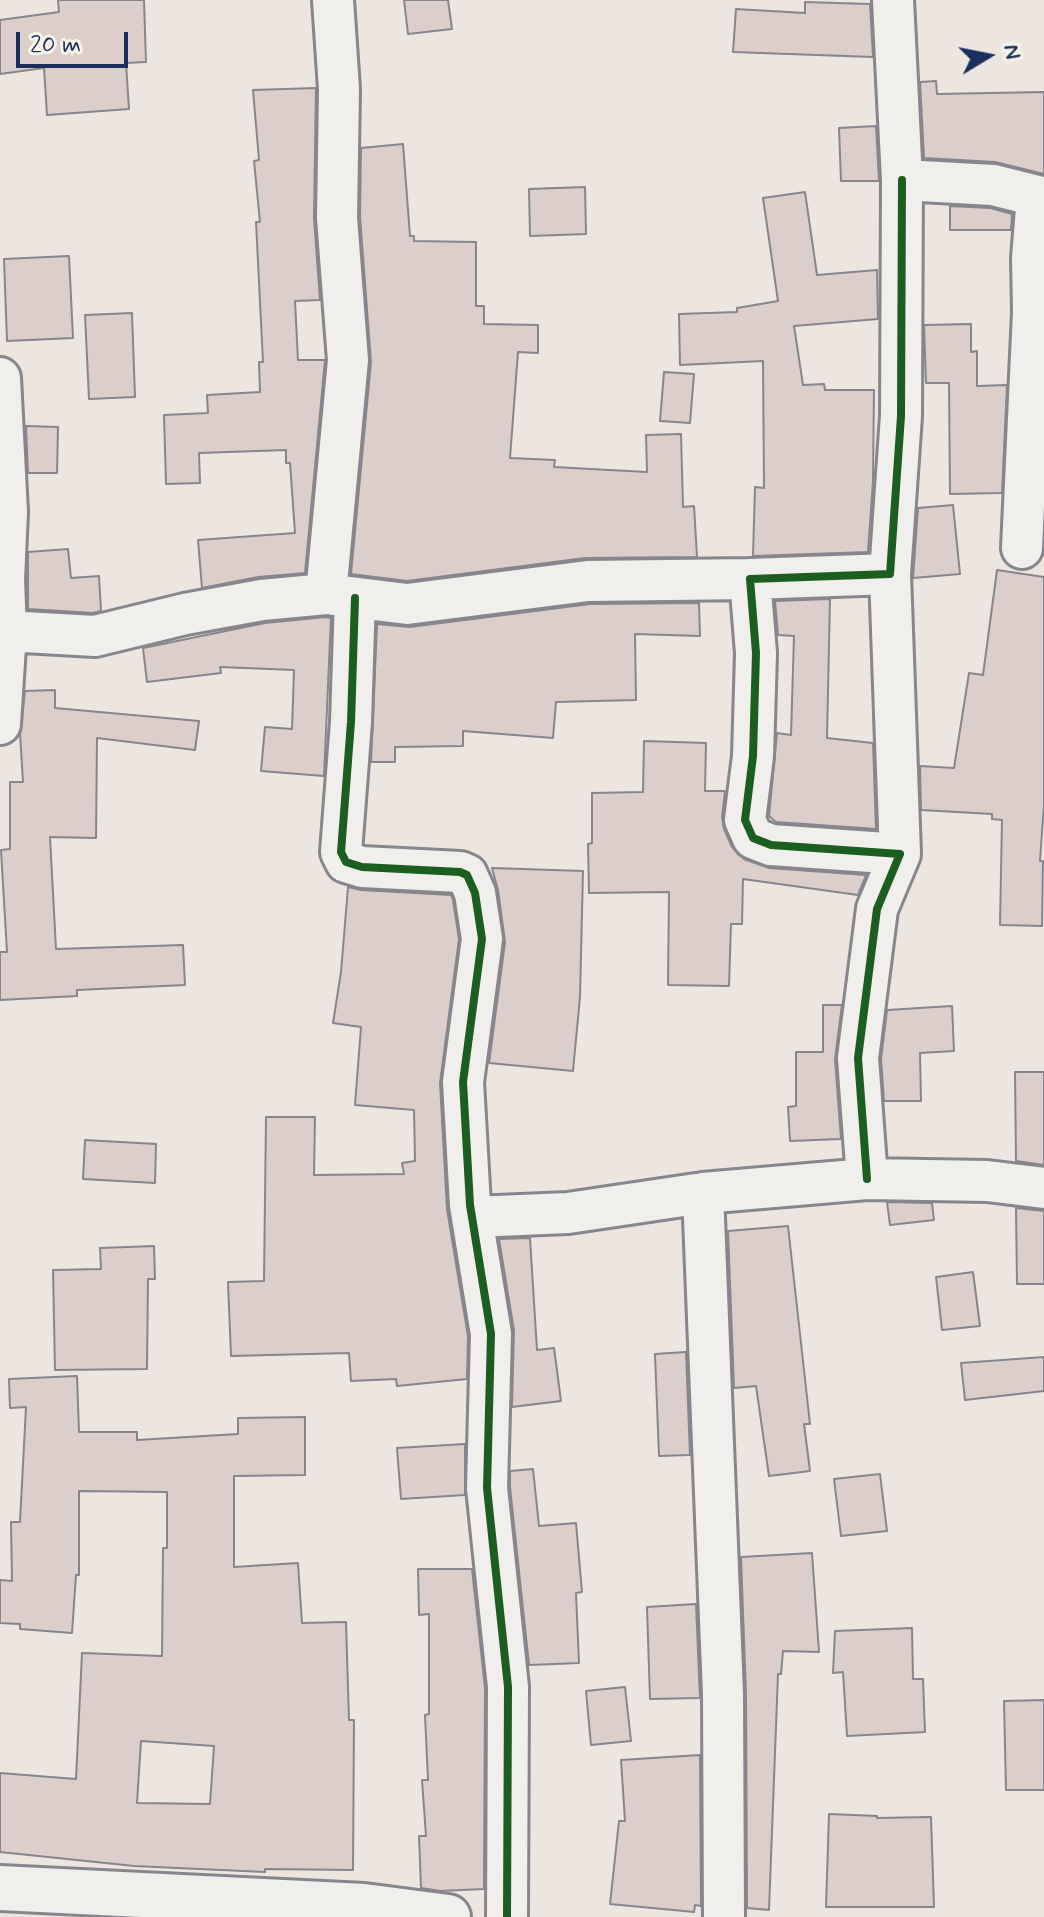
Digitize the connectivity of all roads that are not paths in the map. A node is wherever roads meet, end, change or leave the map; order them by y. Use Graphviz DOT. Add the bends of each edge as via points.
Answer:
graph roads {
  1 [pos="333,0"];
  2 [pos="893,0"];
  3 [pos="902,180"];
  4 [pos="1038,312"];
  5 [pos="0,378"];
  6 [pos="3,512"];
  7 [pos="1022,548"];
  8 [pos="890,574"];
  9 [pos="750,579"];
  10 [pos="340,596"];
  11 [pos="6,631"];
  12 [pos="0,724"];
  13 [pos="900,854"];
  14 [pos="867,1179"];
  15 [pos="1044,1188"];
  16 [pos="703,1193"];
  17 [pos="473,1217"];
  18 [pos="0,1888"];
  19 [pos="448,1917"];
  20 [pos="507,1917"];
  21 [pos="724,1917"];
  1 -- 10 [label="street" via="339,89 337,218 348,360"];
  2 -- 3 [label="street"];
  3 -- 4 [label="street" via="993,185 1037,196 1032,258"];
  3 -- 8 [label="street" via="901,416"];
  4 -- 7 [label="street"];
  5 -- 6 [label="street"];
  6 -- 11 [label="street"];
  8 -- 9 [label="street"];
  8 -- 13 [label="street"];
  9 -- 10 [label="street" via="588,581 407,604"];
  9 -- 13 [label="street" via="756,653 745,820 753,838 771,845"];
  10 -- 11 [label="street" via="262,600 95,636"];
  10 -- 17 [label="street" via="351,722 341,852 346,862 362,867 460,872 475,893 482,939 463,1082"];
  11 -- 12 [label="street"];
  13 -- 14 [label="street" via="877,909 858,1058"];
  14 -- 15 [label="street" via="987,1181"];
  14 -- 16 [label="street"];
  16 -- 17 [label="street" via="568,1213"];
  16 -- 21 [label="street" via="723,1694"];
  17 -- 20 [label="street" via="491,1334 487,1488 508,1687"];
  18 -- 19 [label="street" via="364,1906"];
}
